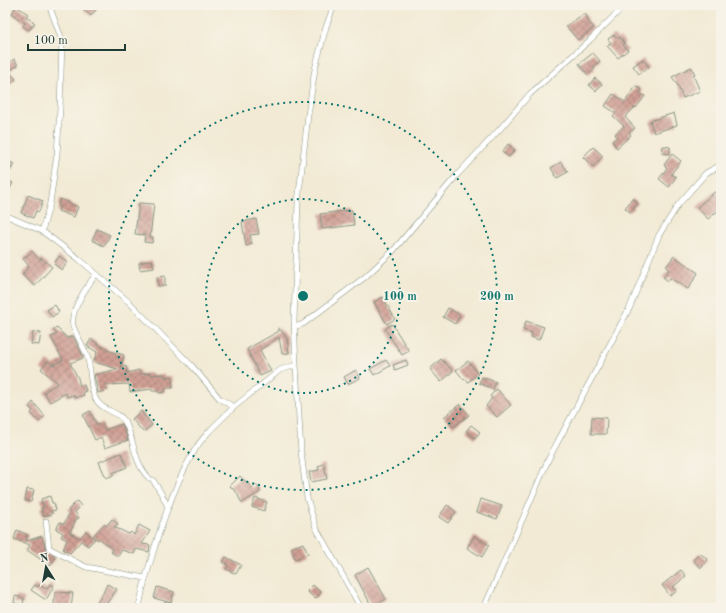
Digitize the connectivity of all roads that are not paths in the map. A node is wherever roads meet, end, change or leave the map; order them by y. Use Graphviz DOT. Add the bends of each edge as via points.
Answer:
graph roads {
  1 [pos="49,5"];
  2 [pos="334,5"];
  3 [pos="625,5"];
  4 [pos="721,165"];
  5 [pos="5,215"];
  6 [pos="42,231"];
  7 [pos="96,274"];
  8 [pos="294,328"];
  9 [pos="296,365"];
  10 [pos="234,407"];
  11 [pos="168,507"];
  12 [pos="46,521"];
  13 [pos="146,578"];
  14 [pos="139,608"];
  15 [pos="361,608"];
  16 [pos="484,608"];
  1 -- 6 [label="street" via="62,40 60,108 50,203"];
  2 -- 8 [label="street" via="315,69 308,115 298,202"];
  3 -- 8 [label="street" via="530,94 457,174 393,251 365,278"];
  4 -- 16 [label="street" via="706,173 678,205 659,235 630,307 550,458"];
  5 -- 6 [label="street"];
  6 -- 7 [label="street"];
  7 -- 10 [label="street" via="130,303 192,366 220,399"];
  7 -- 11 [label="street" via="75,308 73,324 88,359 96,400 103,408 121,416 142,471 161,492"];
  8 -- 9 [label="street"];
  9 -- 10 [label="street" via="280,370"];
  9 -- 15 [label="street" via="301,452 307,498 316,528"];
  10 -- 11 [label="street" via="193,452"];
  11 -- 13 [label="street"];
  12 -- 13 [label="street" via="49,548 62,556 86,567"];
  13 -- 14 [label="street"];
}
